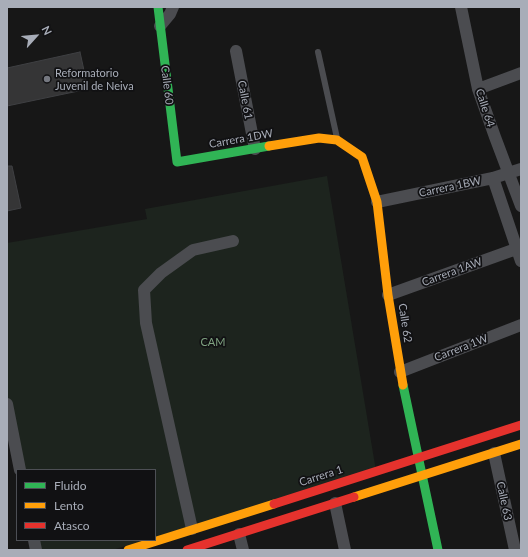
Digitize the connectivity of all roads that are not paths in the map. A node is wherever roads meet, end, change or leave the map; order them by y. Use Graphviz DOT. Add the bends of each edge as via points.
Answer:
graph roads {
  1 [pos="158,7"];
  2 [pos="173,7"];
  3 [pos="461,7"];
  4 [pos="160,26"];
  5 [pos="236,51"];
  6 [pos="318,52"];
  7 [pos="521,73"];
  8 [pos="478,89"];
  9 [pos="309,140"];
  10 [pos="337,140"];
  11 [pos="255,149"];
  12 [pos="177,162"];
  13 [pos="521,169"];
  14 [pos="509,174"];
  15 [pos="493,178"];
  16 [pos="377,202"];
  17 [pos="521,206"];
  18 [pos="233,241"];
  19 [pos="516,249"];
  20 [pos="521,261"];
  21 [pos="388,295"];
  22 [pos="521,325"];
  23 [pos="400,372"];
  24 [pos="7,404"];
  25 [pos="521,425"];
  26 [pos="521,444"];
  27 [pos="494,453"];
  28 [pos="419,458"];
  29 [pos="20,469"];
  30 [pos="423,476"];
  31 [pos="335,503"];
  32 [pos="192,529"];
  33 [pos="239,534"];
  34 [pos="155,541"];
  35 [pos="156,541"];
  36 [pos="128,550"];
  37 [pos="187,550"];
  38 [pos="243,550"];
  39 [pos="345,550"];
  40 [pos="438,550"];
  41 [pos="515,550"];
  1 -- 4 [label="main road, Calle 60"];
  2 -- 4 [label="street"];
  3 -- 8 [label="street, Calle 64"];
  4 -- 12 [label="main road, Calle 60"];
  5 -- 11 [label="street, Calle 61"];
  6 -- 10 [label="lane"];
  7 -- 8 [label="street"];
  8 -- 14 [label="street, Calle 64"];
  9 -- 10 [label="main road, Calle 62"];
  9 -- 11 [label="main road, Carrera 1DW"];
  10 -- 16 [label="main road, Calle 62" via="362,157"];
  11 -- 12 [label="main road, Carrera 1DW"];
  13 -- 14 [label="street, Carrera 1BW"];
  14 -- 15 [label="street, Carrera 1BW"];
  14 -- 17 [label="street, Calle 64"];
  15 -- 16 [label="street, Carrera 1BW"];
  15 -- 19 [label="street"];
  16 -- 21 [label="main road, Calle 62"];
  18 -- 32 [label="street" via="193,250 161,273 144,290 146,323"];
  19 -- 20 [label="street"];
  19 -- 21 [label="street, Carrera 1AW"];
  21 -- 23 [label="main road, Calle 62"];
  22 -- 23 [label="street, Carrera 1W"];
  23 -- 28 [label="main road, Calle 62"];
  24 -- 29 [label="street"];
  25 -- 28 [label="main road, Carrera 1"];
  26 -- 27 [label="main road"];
  27 -- 30 [label="main road"];
  27 -- 41 [label="street, Calle 63"];
  28 -- 30 [label="main road, Calle 62"];
  28 -- 32 [label="main road, Carrera 1"];
  30 -- 31 [label="main road"];
  30 -- 40 [label="main road, Calle 62"];
  31 -- 33 [label="main road"];
  31 -- 39 [label="street"];
  32 -- 35 [label="main road, Carrera 1"];
  33 -- 37 [label="main road"];
  33 -- 38 [label="street"];
  34 -- 36 [label="main road, Carrera 1"];
}
